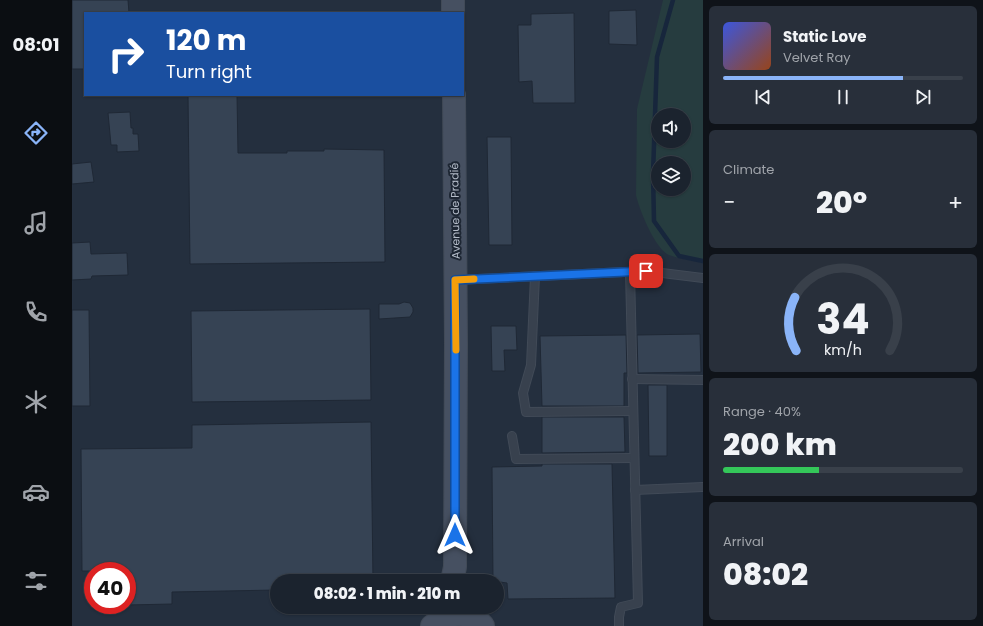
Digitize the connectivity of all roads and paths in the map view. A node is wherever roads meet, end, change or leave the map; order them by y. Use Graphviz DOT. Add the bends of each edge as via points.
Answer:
graph roads {
  1 [pos="453,0"];
  2 [pos="453,12"];
  3 [pos="454,96"];
  4 [pos="630,272"];
  5 [pos="535,276"];
  6 [pos="703,278"];
  7 [pos="455,280"];
  8 [pos="632,379"];
  9 [pos="703,380"];
  10 [pos="632,411"];
  11 [pos="512,436"];
  12 [pos="634,458"];
  13 [pos="703,487"];
  14 [pos="635,490"];
  15 [pos="456,574"];
  16 [pos="442,617"];
  17 [pos="475,617"];
  18 [pos="619,626"];
  1 -- 2 [label="street"];
  3 -- 7 [label="street, Avenue de Pradié"];
  4 -- 5 [label="lane"];
  4 -- 6 [label="lane" via="646,271"];
  4 -- 8 [label="lane"];
  5 -- 7 [label="lane"];
  5 -- 10 [label="lane" via="530,365 523,393 526,412"];
  7 -- 15 [label="street, Avenue de Pradié"];
  8 -- 9 [label="lane"];
  8 -- 10 [label="lane"];
  10 -- 12 [label="lane"];
  11 -- 12 [label="lane" via="516,460"];
  12 -- 14 [label="lane"];
  13 -- 14 [label="lane"];
  14 -- 18 [label="lane" via="638,603 621,608"];
  16 -- 17 [label="street"];
}
